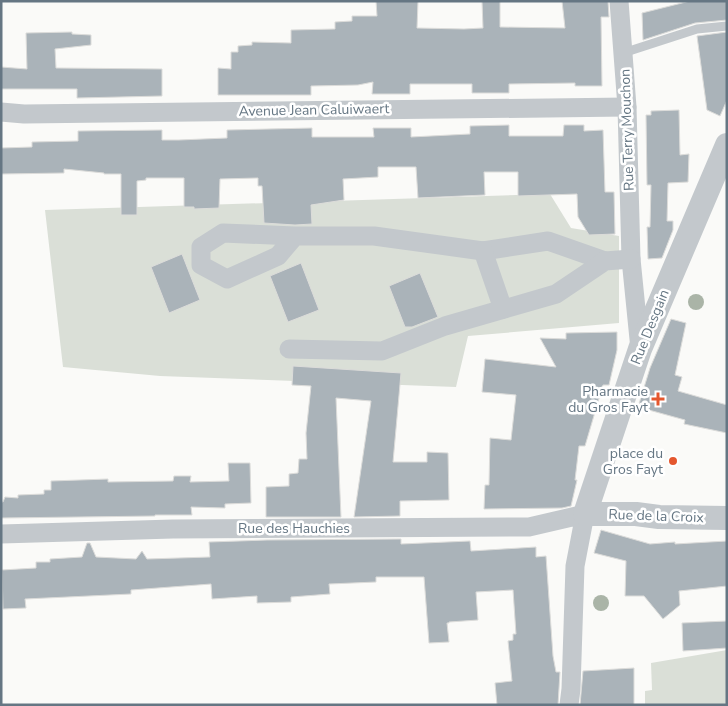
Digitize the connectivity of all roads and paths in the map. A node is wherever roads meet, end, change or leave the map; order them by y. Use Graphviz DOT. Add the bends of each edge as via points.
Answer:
graph roads {
  1 [pos="619,1"];
  2 [pos="727,26"];
  3 [pos="623,53"];
  4 [pos="627,107"];
  5 [pos="1,112"];
  6 [pos="727,145"];
  7 [pos="295,236"];
  8 [pos="483,251"];
  9 [pos="631,259"];
  10 [pos="605,261"];
  11 [pos="503,309"];
  12 [pos="289,349"];
  13 [pos="640,349"];
  14 [pos="585,514"];
  15 [pos="727,518"];
  16 [pos="1,534"];
  17 [pos="569,705"];
  1 -- 3 [label="street, Rue Terry Mouchon"];
  2 -- 3 [label="lane" via="698,29"];
  3 -- 4 [label="street, Rue Terry Mouchon"];
  4 -- 5 [label="street, Avenue Jean Caluiwaert"];
  4 -- 9 [label="street, Rue Terry Mouchon"];
  6 -- 13 [label="street, Rue Desgain"];
  7 -- 8 [label="street" via="374,236"];
  8 -- 10 [label="street" via="548,241"];
  8 -- 11 [label="street"];
  9 -- 10 [label="street"];
  9 -- 13 [label="street, Rue Terry Mouchon"];
  10 -- 11 [label="street" via="556,294"];
  11 -- 12 [label="street" via="445,326 382,351"];
  13 -- 14 [label="street, Rue Desgain"];
  14 -- 15 [label="street, Rue de la Croix"];
  14 -- 16 [label="street, Rue des Hauchies" via="529,527 173,529"];
  14 -- 17 [label="street" via="575,566"];
}
